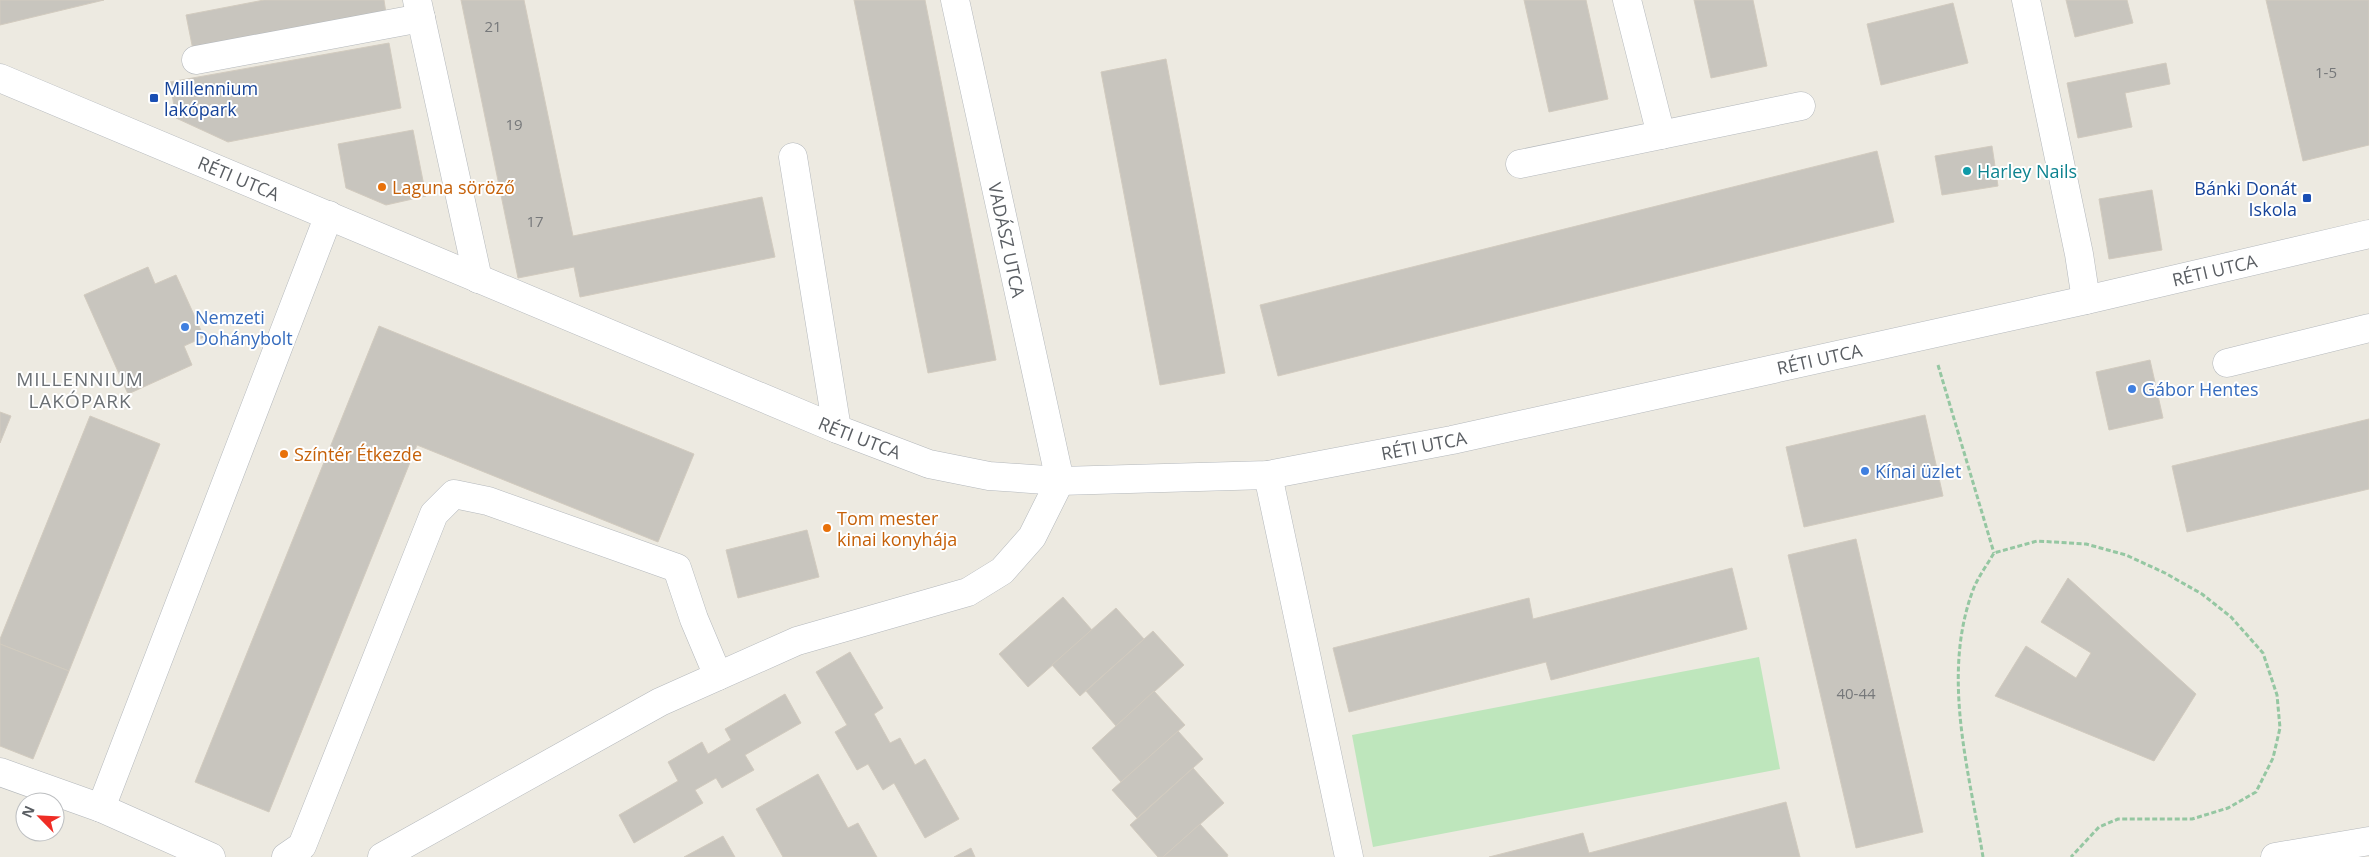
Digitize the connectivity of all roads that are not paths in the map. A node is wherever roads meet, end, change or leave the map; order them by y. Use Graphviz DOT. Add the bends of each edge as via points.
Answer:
graph roads {
  1 [pos="955,0"];
  2 [pos="1627,0"];
  3 [pos="2026,0"];
  4 [pos="419,9"];
  5 [pos="196,60"];
  6 [pos="0,78"];
  7 [pos="1801,106"];
  8 [pos="1661,135"];
  9 [pos="793,157"];
  10 [pos="1520,164"];
  11 [pos="328,215"];
  12 [pos="2369,234"];
  13 [pos="478,278"];
  14 [pos="2086,300"];
  15 [pos="2369,328"];
  16 [pos="2227,363"];
  17 [pos="837,429"];
  18 [pos="1268,475"];
  19 [pos="1060,481"];
  20 [pos="718,676"];
  21 [pos="0,772"];
  22 [pos="101,808"];
  23 [pos="2369,841"];
  24 [pos="210,857"];
  25 [pos="286,857"];
  26 [pos="382,857"];
  27 [pos="1349,857"];
  28 [pos="2276,857"];
  1 -- 19 [label="street, VADÁSZ UTCA"];
  2 -- 8 [label="street"];
  3 -- 14 [label="street"];
  4 -- 5 [label="street"];
  4 -- 13 [label="street"];
  6 -- 11 [label="street, RÉTI UTCA"];
  7 -- 8 [label="street"];
  8 -- 10 [label="street"];
  9 -- 17 [label="street"];
  11 -- 13 [label="street, RÉTI UTCA"];
  11 -- 22 [label="street"];
  12 -- 14 [label="street, RÉTI UTCA"];
  13 -- 17 [label="street, RÉTI UTCA"];
  14 -- 18 [label="street, RÉTI UTCA" via="1452,440"];
  15 -- 16 [label="street"];
  17 -- 19 [label="street, RÉTI UTCA" via="929,464 989,476"];
  18 -- 19 [label="street, RÉTI UTCA"];
  18 -- 27 [label="street"];
  19 -- 20 [label="street" via="1032,537 1002,571 968,592 798,641"];
  20 -- 25 [label="street" via="677,568 488,501 454,494 434,514 302,846"];
  20 -- 26 [label="street" via="660,702"];
  21 -- 22 [label="street"];
  22 -- 24 [label="street"];
  23 -- 28 [label="street"];
}
